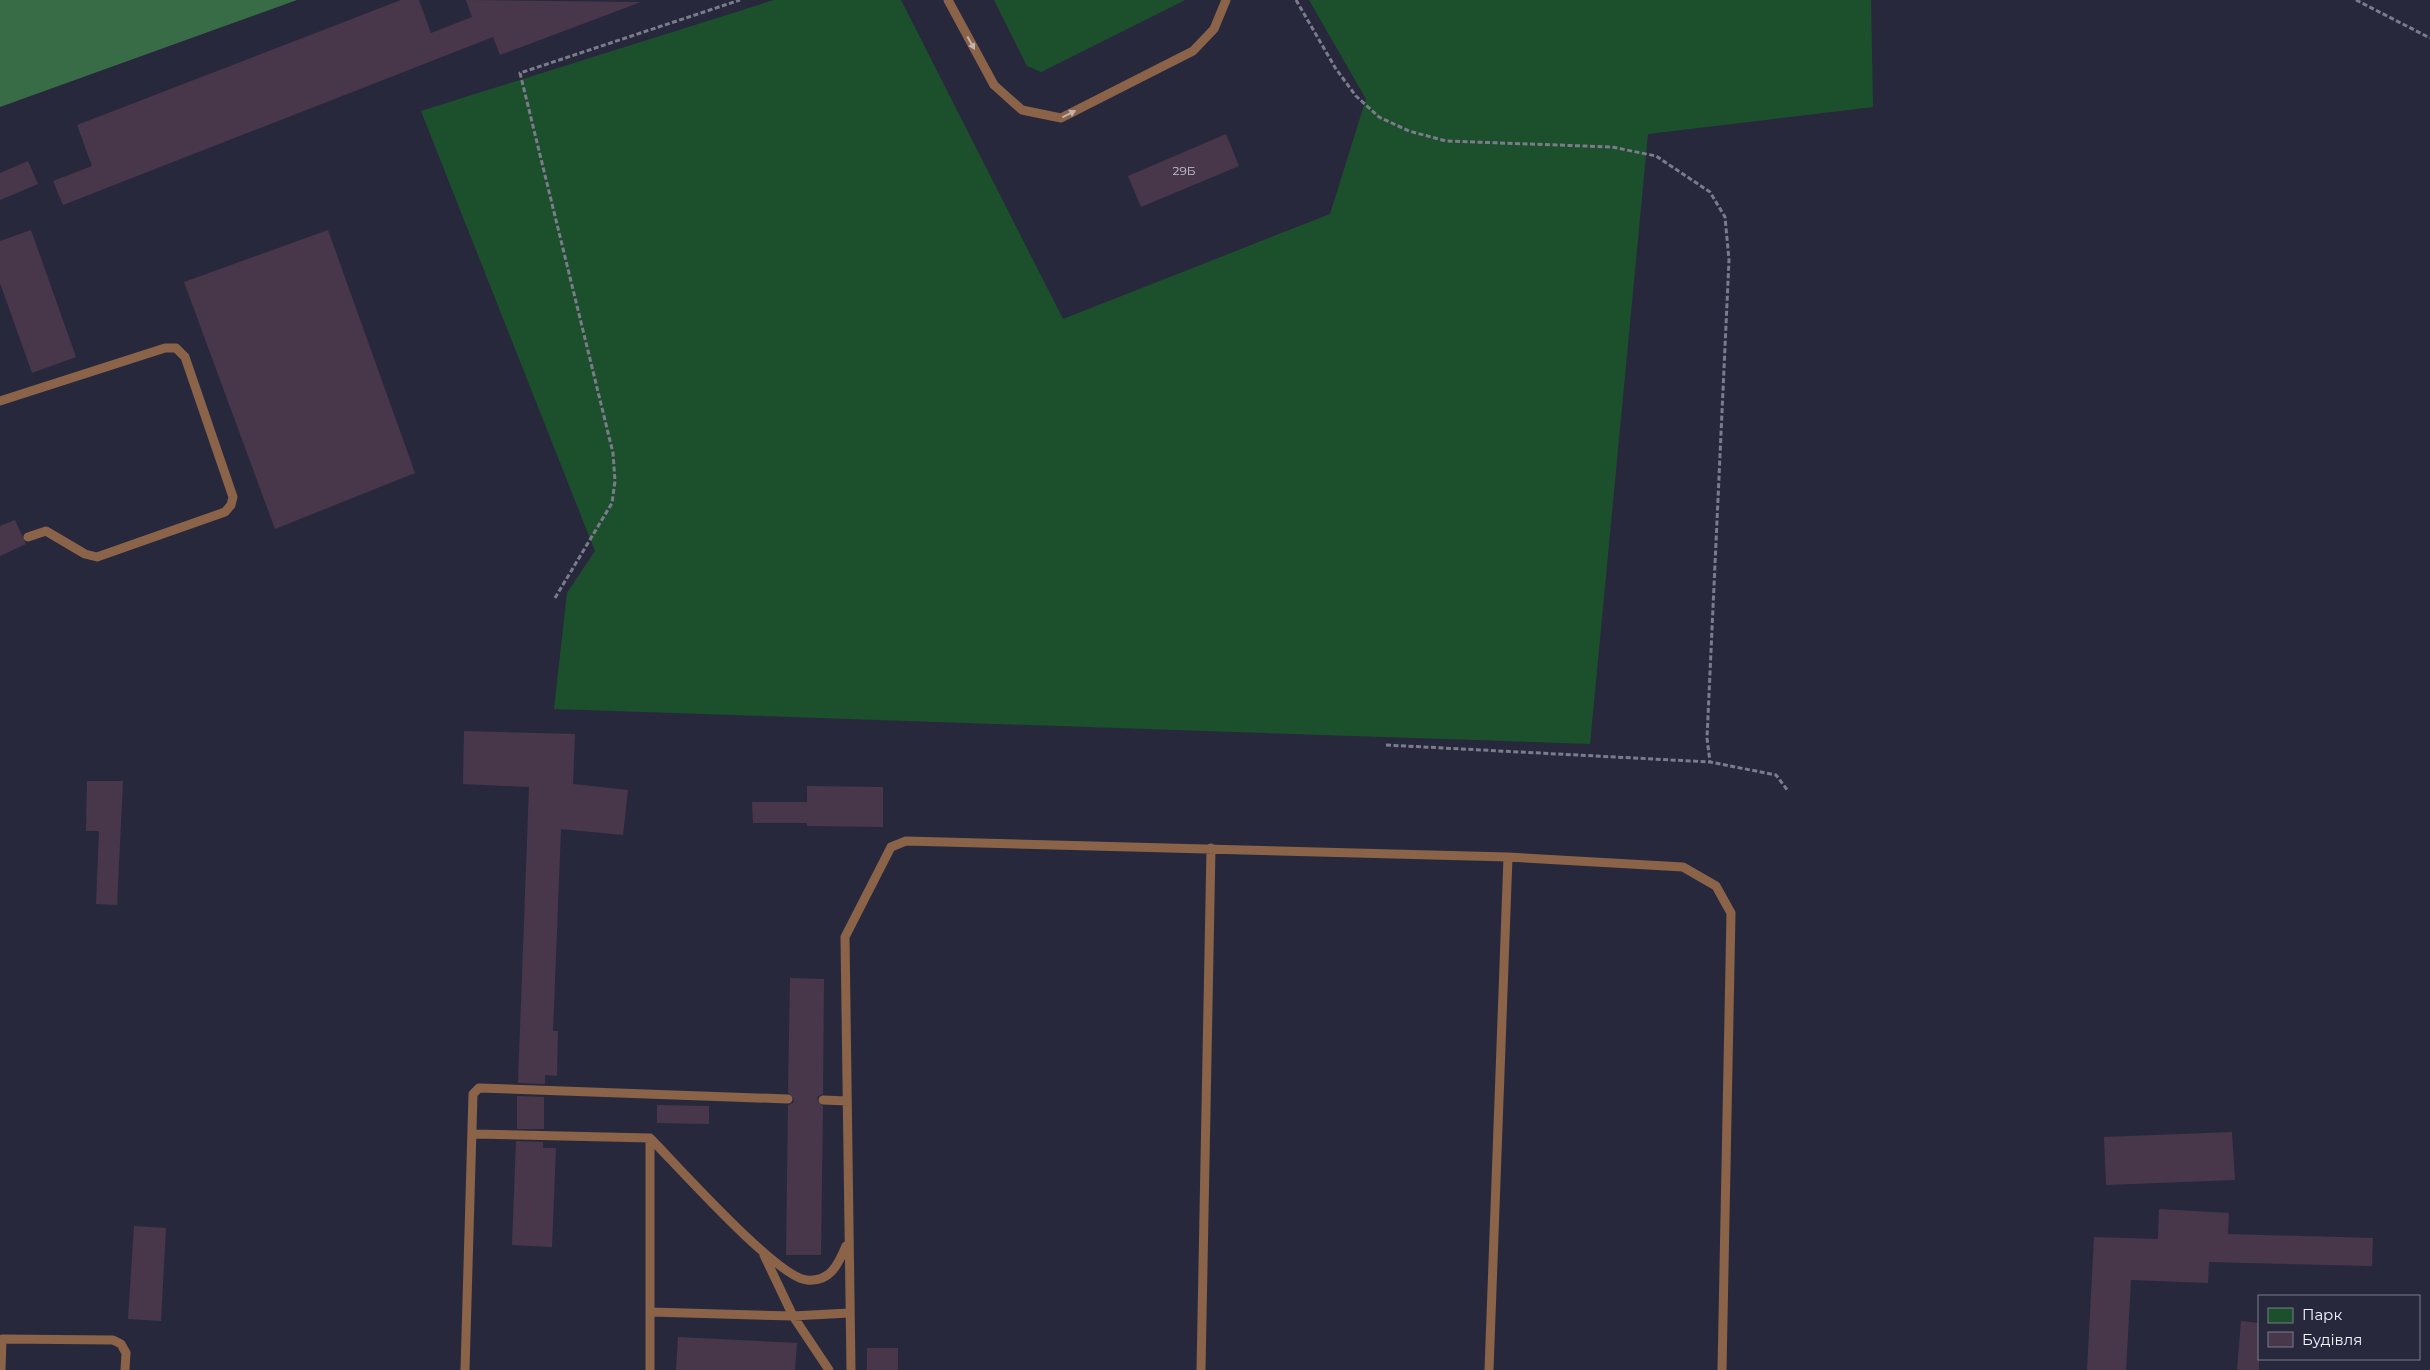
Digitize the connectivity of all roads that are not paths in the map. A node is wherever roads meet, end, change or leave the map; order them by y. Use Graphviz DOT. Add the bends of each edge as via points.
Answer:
graph roads {
  1 [pos="948,0"];
  2 [pos="1226,0"];
  3 [pos="0,401"];
  4 [pos="28,537"];
  5 [pos="1211,848"];
  6 [pos="1508,857"];
  7 [pos="788,1099"];
  8 [pos="823,1100"];
  9 [pos="847,1101"];
  10 [pos="472,1134"];
  11 [pos="650,1138"];
  12 [pos="848,1242"];
  13 [pos="762,1252"];
  14 [pos="651,1312"];
  15 [pos="849,1313"];
  16 [pos="793,1316"];
  17 [pos="1,1370"];
  18 [pos="125,1370"];
  19 [pos="466,1370"];
  20 [pos="650,1370"];
  21 [pos="829,1370"];
  22 [pos="851,1370"];
  23 [pos="1201,1370"];
  24 [pos="1488,1370"];
  25 [pos="1722,1370"];
  1 -- 2 [label="lane, one-way" via="994,85 1022,110 1061,118 1193,51 1214,29"];
  3 -- 4 [label="lane" via="165,348 176,348 185,357 233,497 225,512 97,557 85,554 46,531"];
  5 -- 6 [label="lane"];
  5 -- 9 [label="lane" via="906,841 891,847 845,936"];
  5 -- 23 [label="lane"];
  6 -- 24 [label="lane"];
  6 -- 25 [label="lane" via="1682,867 1716,886 1730,913"];
  7 -- 10 [label="lane" via="479,1088 473,1094"];
  8 -- 9 [label="lane"];
  9 -- 12 [label="lane"];
  10 -- 11 [label="lane"];
  10 -- 19 [label="lane"];
  11 -- 13 [label="lane"];
  11 -- 14 [label="lane"];
  12 -- 13 [label="lane" via="838,1265 824,1279 805,1280 784,1270"];
  12 -- 15 [label="lane"];
  13 -- 16 [label="lane"];
  14 -- 16 [label="lane"];
  14 -- 20 [label="lane"];
  15 -- 16 [label="lane"];
  15 -- 22 [label="lane"];
  16 -- 21 [label="lane"];
  17 -- 18 [label="lane" via="2,1338 113,1340 121,1344 126,1353"];
}
